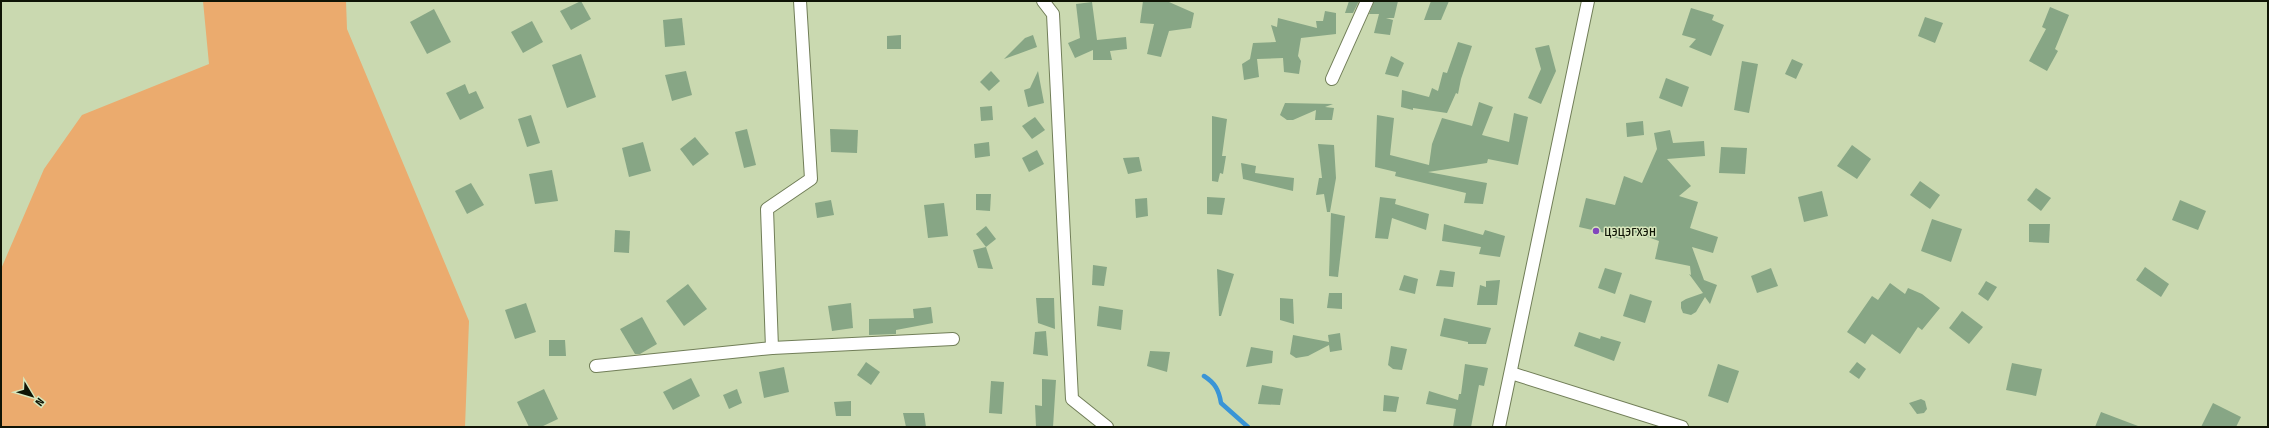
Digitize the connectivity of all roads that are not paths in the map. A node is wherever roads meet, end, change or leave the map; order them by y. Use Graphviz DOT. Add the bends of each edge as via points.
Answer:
graph roads {
  1 [pos="800,1"];
  2 [pos="1043,1"];
  3 [pos="1367,1"];
  4 [pos="1588,1"];
  5 [pos="1332,79"];
  6 [pos="953,339"];
  7 [pos="772,348"];
  8 [pos="596,366"];
  9 [pos="1511,373"];
  10 [pos="1107,427"];
  11 [pos="1499,427"];
  12 [pos="1682,427"];
  1 -- 7 [label="street" via="811,179 767,209"];
  2 -- 10 [label="street" via="1053,14 1072,399"];
  3 -- 5 [label="street"];
  4 -- 9 [label="street"];
  6 -- 7 [label="street"];
  7 -- 8 [label="street"];
  9 -- 11 [label="street"];
  9 -- 12 [label="street"];
}
